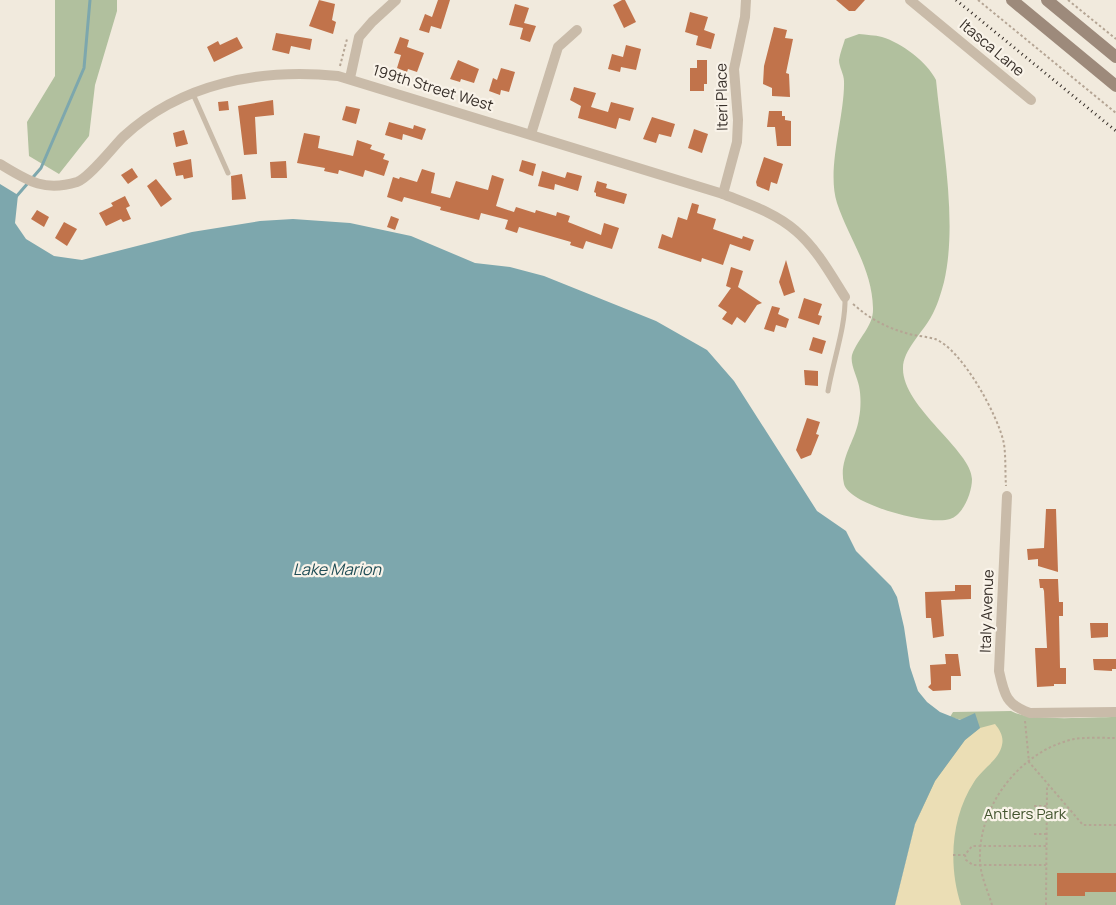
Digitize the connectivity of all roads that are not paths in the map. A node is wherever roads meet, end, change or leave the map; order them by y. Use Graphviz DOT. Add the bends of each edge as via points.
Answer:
graph roads {
  1 [pos="396,0"];
  2 [pos="746,0"];
  3 [pos="910,0"];
  4 [pos="1012,0"];
  5 [pos="1047,0"];
  6 [pos="577,30"];
  7 [pos="1116,57"];
  8 [pos="350,78"];
  9 [pos="1116,86"];
  10 [pos="192,94"];
  11 [pos="1032,100"];
  12 [pos="531,134"];
  13 [pos="0,164"];
  14 [pos="228,173"];
  15 [pos="723,194"];
  16 [pos="845,297"];
  17 [pos="828,391"];
  18 [pos="1007,496"];
  19 [pos="1116,712"];
  1 -- 8 [label="street" via="359,37"];
  2 -- 15 [label="street, Iteri Place" via="734,69 737,142"];
  3 -- 11 [label="street, Itasca Lane"];
  4 -- 9 [label="main road"];
  5 -- 7 [label="main road"];
  6 -- 12 [label="street" via="558,47"];
  8 -- 10 [label="street, 199th Street West" via="308,73 269,75 236,79"];
  8 -- 12 [label="street, 199th Street West"];
  10 -- 13 [label="street, 199th Street West" via="150,115 79,181 49,188"];
  10 -- 14 [label="lane"];
  12 -- 15 [label="street, 199th Street West"];
  15 -- 16 [label="street, 199th Street West" via="763,210 796,231 824,263"];
  16 -- 17 [label="lane" via="846,313"];
  18 -- 19 [label="street, Italy Avenue" via="1000,671 1005,696 1017,708 1028,712"];
}
